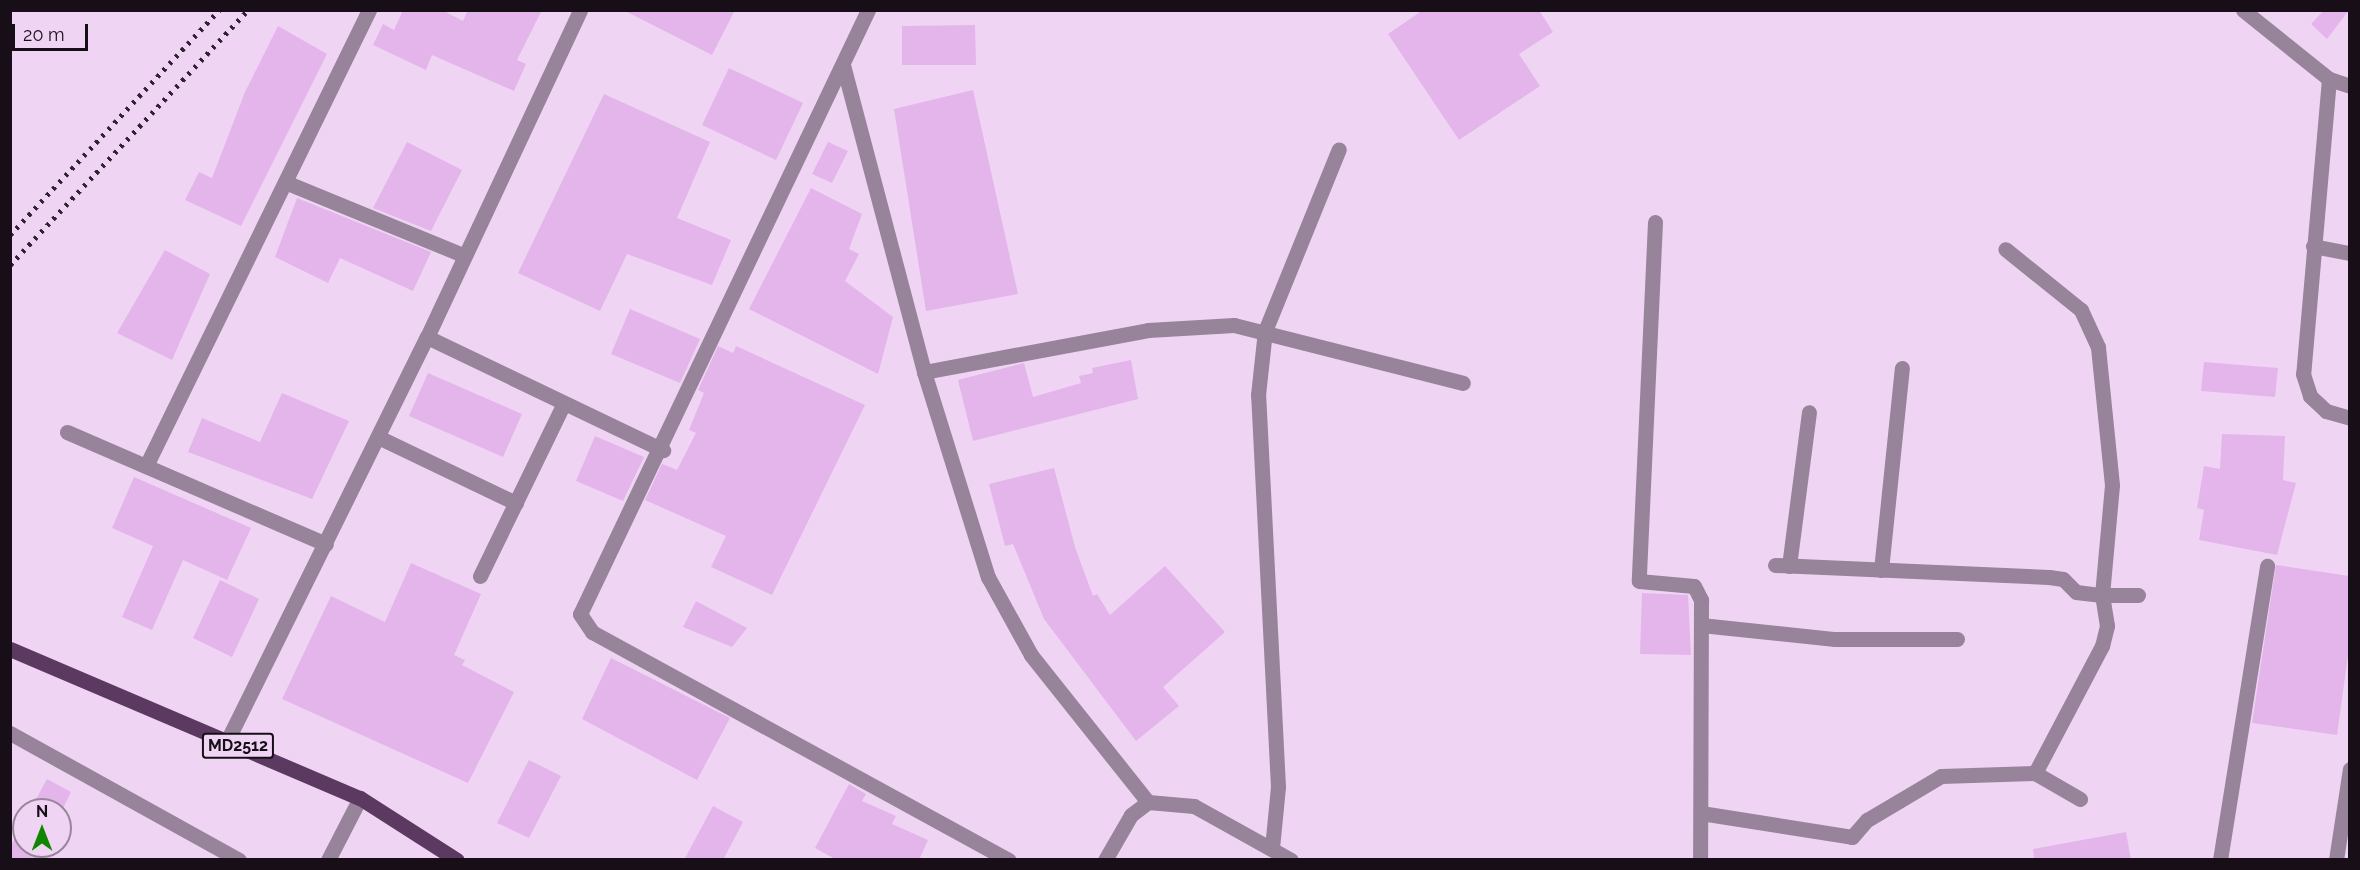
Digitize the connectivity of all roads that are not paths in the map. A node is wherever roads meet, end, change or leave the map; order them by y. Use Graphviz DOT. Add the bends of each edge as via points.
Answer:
graph roads {
  1 [pos="369,10"];
  2 [pos="580,10"];
  3 [pos="868,10"];
  4 [pos="2243,10"];
  5 [pos="843,65"];
  6 [pos="2329,79"];
  7 [pos="2349,86"];
  8 [pos="1339,149"];
  9 [pos="285,182"];
  10 [pos="1655,222"];
  11 [pos="2313,246"];
  12 [pos="2005,249"];
  13 [pos="2349,253"];
  14 [pos="463,255"];
  15 [pos="1265,331"];
  16 [pos="427,337"];
  17 [pos="1902,368"];
  18 [pos="924,372"];
  19 [pos="1463,383"];
  20 [pos="564,403"];
  21 [pos="1809,412"];
  22 [pos="2349,418"];
  23 [pos="67,432"];
  24 [pos="378,437"];
  25 [pos="663,450"];
  26 [pos="146,466"];
  27 [pos="516,502"];
  28 [pos="326,544"];
  29 [pos="2267,566"];
  30 [pos="1881,570"];
  31 [pos="480,576"];
  32 [pos="2102,595"];
  33 [pos="2138,595"];
  34 [pos="1701,625"];
  35 [pos="1957,639"];
  36 [pos="10,649"];
  37 [pos="10,733"];
  38 [pos="227,741"];
  39 [pos="2349,769"];
  40 [pos="2035,773"];
  41 [pos="360,798"];
  42 [pos="2080,799"];
  43 [pos="1148,802"];
  44 [pos="1701,813"];
  45 [pos="1272,848"];
  46 [pos="239,860"];
  47 [pos="328,860"];
  48 [pos="457,860"];
  49 [pos="1009,860"];
  50 [pos="1105,860"];
  51 [pos="1291,860"];
  52 [pos="1700,860"];
  53 [pos="2220,860"];
  54 [pos="2336,860"];
  1 -- 9 [label="street"];
  2 -- 14 [label="street"];
  3 -- 5 [label="street"];
  4 -- 6 [label="street"];
  5 -- 18 [label="street"];
  5 -- 25 [label="street"];
  6 -- 7 [label="street"];
  6 -- 11 [label="street"];
  8 -- 15 [label="street"];
  9 -- 14 [label="street"];
  9 -- 26 [label="street"];
  10 -- 34 [label="street" via="1638,581 1694,586 1701,600"];
  11 -- 13 [label="street"];
  11 -- 22 [label="street" via="2303,374 2310,396 2326,411"];
  12 -- 32 [label="street" via="2081,310 2098,347 2112,485"];
  14 -- 16 [label="street"];
  15 -- 18 [label="street" via="1234,326 1148,330"];
  15 -- 19 [label="street"];
  15 -- 45 [label="street" via="1258,395 1278,787"];
  16 -- 20 [label="street"];
  16 -- 24 [label="street"];
  17 -- 30 [label="street"];
  18 -- 43 [label="street" via="988,578 1031,655"];
  20 -- 25 [label="street"];
  20 -- 27 [label="street"];
  21 -- 30 [label="street" via="1782,565"];
  23 -- 26 [label="street"];
  24 -- 27 [label="street"];
  24 -- 28 [label="street"];
  25 -- 49 [label="street" via="583,605 584,625"];
  26 -- 28 [label="street"];
  27 -- 31 [label="street"];
  28 -- 38 [label="street"];
  29 -- 53 [label="street"];
  30 -- 32 [label="street" via="2056,578 2076,592"];
  32 -- 33 [label="street"];
  32 -- 40 [label="street" via="2107,626 2102,646"];
  34 -- 35 [label="street" via="1835,639"];
  34 -- 44 [label="street"];
  36 -- 38 [label="main road, MD2512"];
  37 -- 46 [label="street"];
  38 -- 41 [label="main road, MD2512"];
  39 -- 54 [label="street"];
  40 -- 42 [label="street"];
  40 -- 44 [label="street" via="1941,776 1867,820 1852,837"];
  41 -- 47 [label="street"];
  41 -- 48 [label="main road, MD2512"];
  43 -- 45 [label="street" via="1194,806"];
  43 -- 50 [label="street" via="1131,814"];
  44 -- 52 [label="street"];
  45 -- 51 [label="street"];
}
